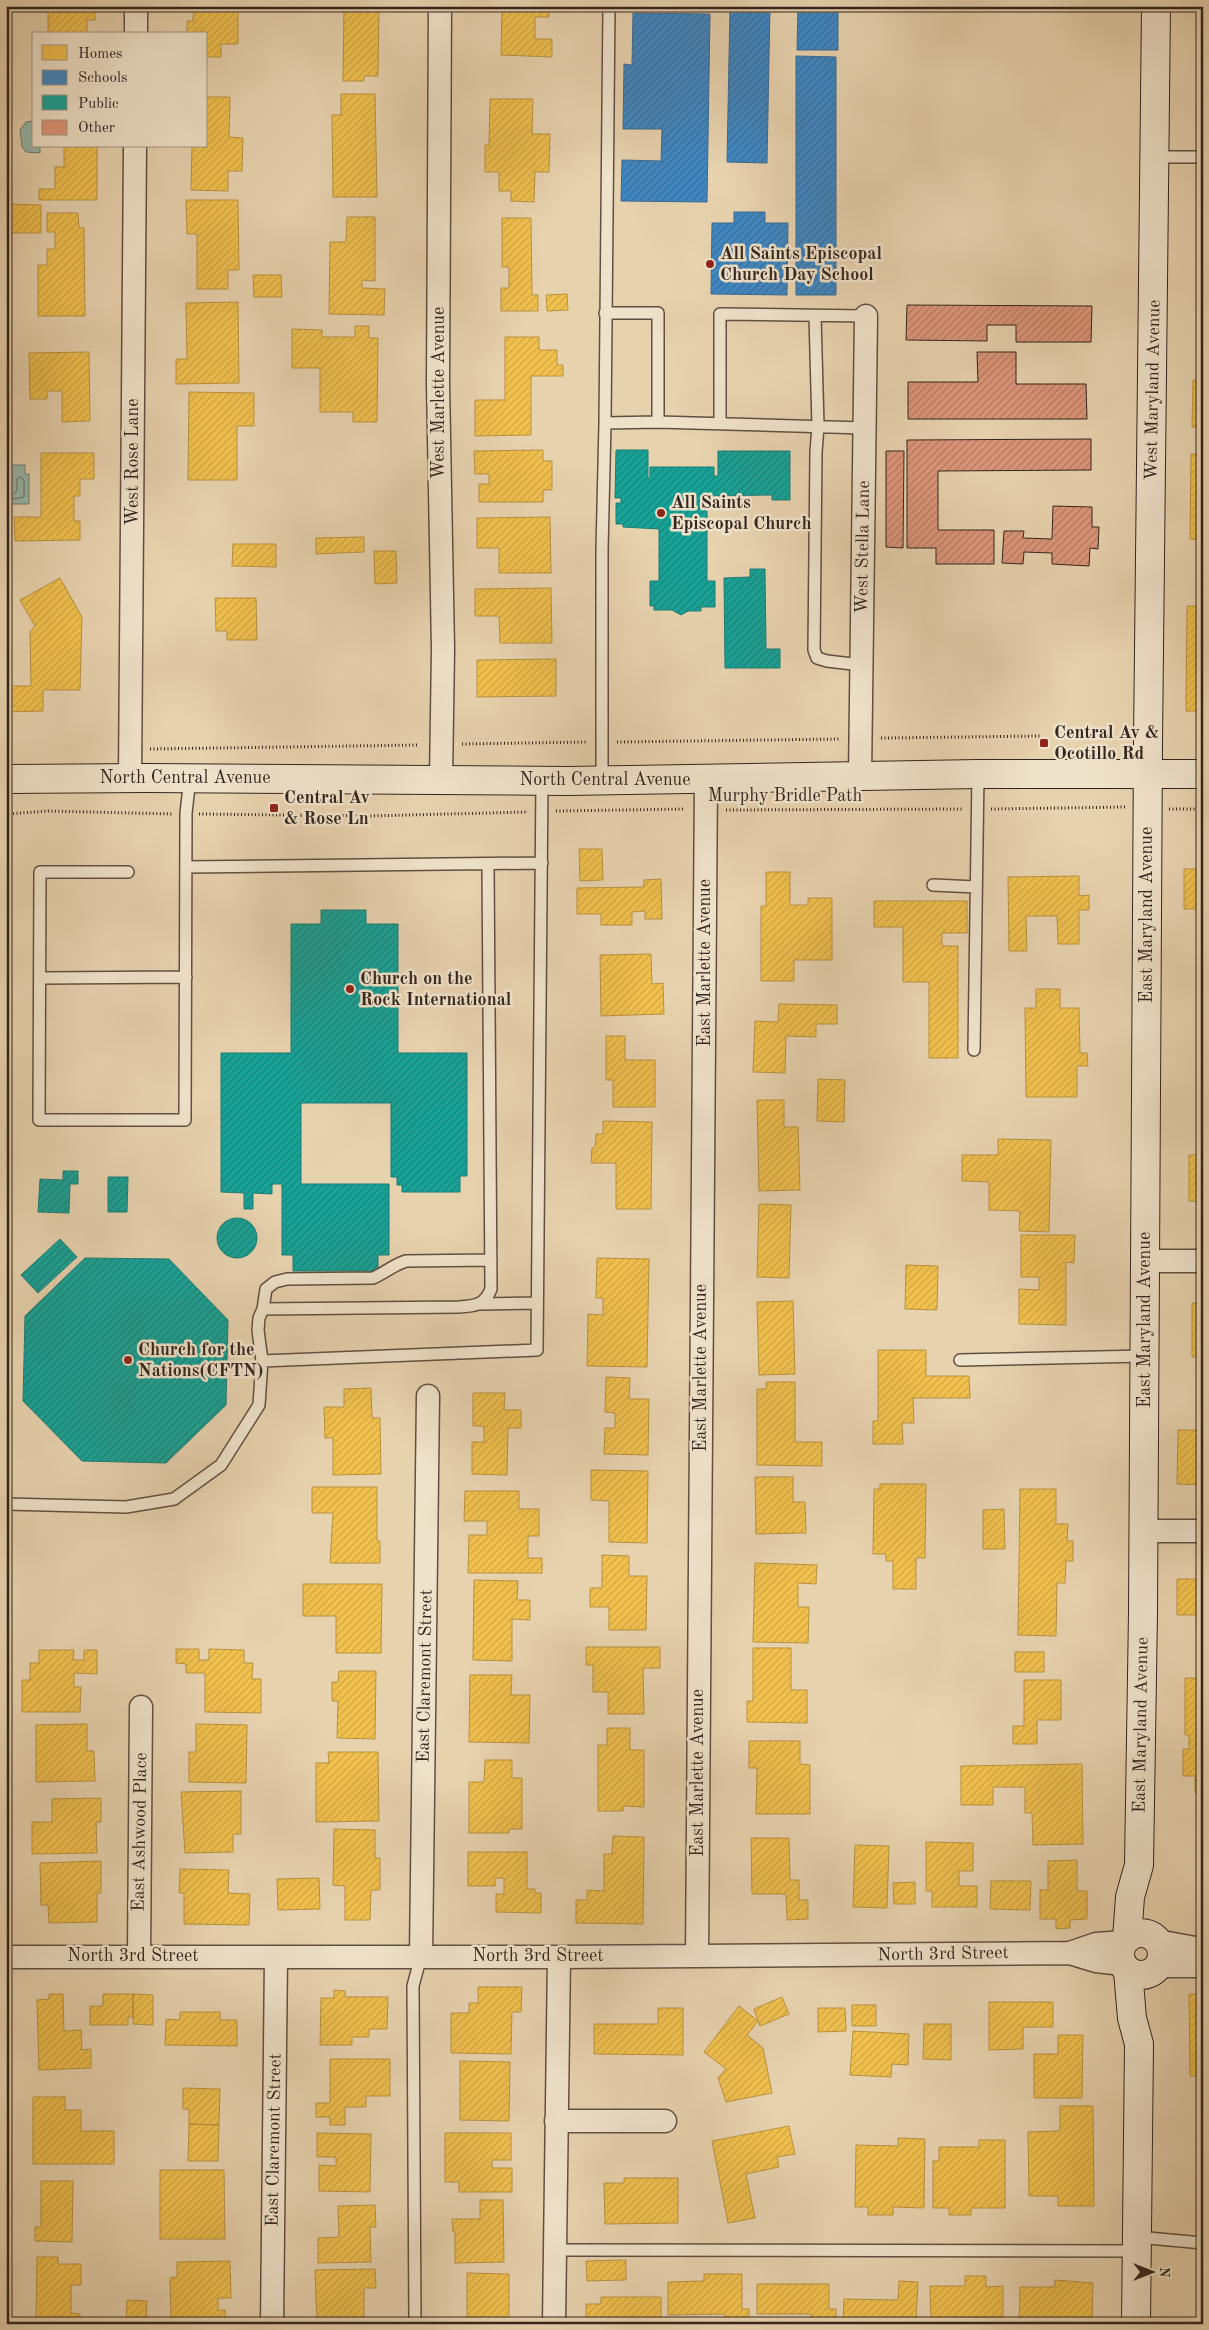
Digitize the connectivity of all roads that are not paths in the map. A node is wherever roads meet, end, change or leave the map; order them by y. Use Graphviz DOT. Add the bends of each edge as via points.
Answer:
graph roads {
  1 [pos="136,6"];
  2 [pos="440,6"];
  3 [pos="609,6"];
  4 [pos="1156,6"];
  5 [pos="136,32"];
  6 [pos="135,148"];
  7 [pos="1156,157"];
  8 [pos="1203,157"];
  9 [pos="605,313"];
  10 [pos="815,316"];
  11 [pos="866,316"];
  12 [pos="658,422"];
  13 [pos="605,423"];
  14 [pos="720,423"];
  15 [pos="818,426"];
  16 [pos="864,428"];
  17 [pos="861,665"];
  18 [pos="978,774"];
  19 [pos="1148,774"];
  20 [pos="1203,774"];
  21 [pos="860,777"];
  22 [pos="130,778"];
  23 [pos="190,778"];
  24 [pos="6,779"];
  25 [pos="602,779"];
  26 [pos="706,779"];
  27 [pos="441,780"];
  28 [pos="542,780"];
  29 [pos="542,863"];
  30 [pos="488,864"];
  31 [pos="186,867"];
  32 [pos="128,872"];
  33 [pos="933,885"];
  34 [pos="976,887"];
  35 [pos="186,977"];
  36 [pos="41,978"];
  37 [pos="974,1050"];
  38 [pos="491,1260"];
  39 [pos="1145,1261"];
  40 [pos="1203,1261"];
  41 [pos="481,1304"];
  42 [pos="537,1304"];
  43 [pos="263,1309"];
  44 [pos="1145,1356"];
  45 [pos="960,1360"];
  46 [pos="262,1361"];
  47 [pos="428,1396"];
  48 [pos="6,1504"];
  49 [pos="1144,1531"];
  50 [pos="1203,1531"];
  51 [pos="142,1707"];
  52 [pos="1203,1952"];
  53 [pos="1140,1954"];
  54 [pos="139,1956"];
  55 [pos="276,1956"];
  56 [pos="421,1956"];
  57 [pos="697,1956"];
  58 [pos="6,1957"];
  59 [pos="559,1957"];
  60 [pos="1203,1961"];
  61 [pos="556,2121"];
  62 [pos="665,2121"];
  63 [pos="1203,2243"];
  64 [pos="1137,2244"];
  65 [pos="554,2250"];
  66 [pos="272,2324"];
  67 [pos="414,2324"];
  68 [pos="554,2324"];
  69 [pos="1136,2324"];
  1 -- 5 [label="street"];
  2 -- 27 [label="street, West Marlette Avenue"];
  3 -- 9 [label="lane"];
  4 -- 7 [label="street, West Maryland Avenue"];
  6 -- 22 [label="street, West Rose Lane"];
  7 -- 8 [label="lane"];
  7 -- 19 [label="street, West Maryland Avenue"];
  9 -- 12 [label="lane" via="658,313"];
  9 -- 13 [label="lane"];
  10 -- 11 [label="lane"];
  10 -- 14 [label="lane" via="720,314"];
  10 -- 15 [label="lane"];
  11 -- 16 [label="street, West Stella Lane"];
  12 -- 13 [label="lane"];
  12 -- 14 [label="lane"];
  13 -- 25 [label="lane"];
  14 -- 15 [label="lane"];
  15 -- 16 [label="lane"];
  15 -- 17 [label="lane" via="814,650 817,658 827,662"];
  16 -- 17 [label="street, West Stella Lane"];
  17 -- 21 [label="street, West Stella Lane"];
  18 -- 19 [label="street, North Central Avenue"];
  18 -- 21 [label="street, North Central Avenue"];
  18 -- 34 [label="lane"];
  19 -- 20 [label="street, North Central Avenue"];
  19 -- 39 [label="street, East Maryland Avenue"];
  21 -- 26 [label="street, North Central Avenue"];
  22 -- 23 [label="street, North Central Avenue"];
  22 -- 24 [label="street, North Central Avenue"];
  23 -- 27 [label="street, North Central Avenue"];
  23 -- 31 [label="lane"];
  25 -- 26 [label="street, North Central Avenue"];
  25 -- 28 [label="street, North Central Avenue"];
  26 -- 57 [label="street, East Marlette Avenue"];
  27 -- 28 [label="street, North Central Avenue"];
  28 -- 29 [label="lane"];
  29 -- 30 [label="lane"];
  29 -- 42 [label="lane"];
  30 -- 31 [label="lane"];
  30 -- 38 [label="lane"];
  31 -- 35 [label="lane"];
  32 -- 36 [label="lane" via="40,872"];
  33 -- 34 [label="lane"];
  34 -- 37 [label="lane"];
  35 -- 36 [label="lane"];
  35 -- 36 [label="lane" via="185,1120 39,1120"];
  38 -- 41 [label="lane" via="491,1289"];
  38 -- 43 [label="lane" via="406,1261 373,1278 287,1279 266,1289"];
  39 -- 40 [label="street"];
  39 -- 44 [label="street, East Maryland Avenue"];
  41 -- 42 [label="lane"];
  41 -- 43 [label="lane"];
  42 -- 46 [label="lane" via="537,1350"];
  43 -- 46 [label="lane" via="258,1330"];
  44 -- 45 [label="lane"];
  44 -- 49 [label="street, East Maryland Avenue"];
  46 -- 48 [label="lane" via="259,1405 221,1465 174,1499 126,1507"];
  47 -- 56 [label="street, East Claremont Street"];
  49 -- 50 [label="street"];
  49 -- 53 [label="street, East Maryland Avenue" via="1139,1865 1148,1896 1148,1921"];
  51 -- 54 [label="street, East Ashwood Place"];
  52 -- 53 [label="street, North 3rd Street" via="1194,1948"];
  53 -- 57 [label="street, North 3rd Street" via="1096,1944 1070,1953"];
  53 -- 60 [label="street, North 3rd Street" via="1196,1966"];
  53 -- 64 [label="street, East Maryland Avenue" via="1132,2018 1139,2044"];
  54 -- 55 [label="street, North 3rd Street"];
  54 -- 58 [label="street, North 3rd Street"];
  55 -- 56 [label="street, North 3rd Street"];
  55 -- 66 [label="street, East Claremont Street"];
  56 -- 59 [label="street, North 3rd Street"];
  56 -- 67 [label="lane" via="412,1986"];
  57 -- 59 [label="street, North 3rd Street"];
  59 -- 61 [label="street"];
  61 -- 62 [label="street"];
  61 -- 65 [label="street"];
  63 -- 64 [label="lane"];
  64 -- 65 [label="lane"];
  64 -- 69 [label="street, East Maryland Avenue"];
  65 -- 68 [label="street"];
}
